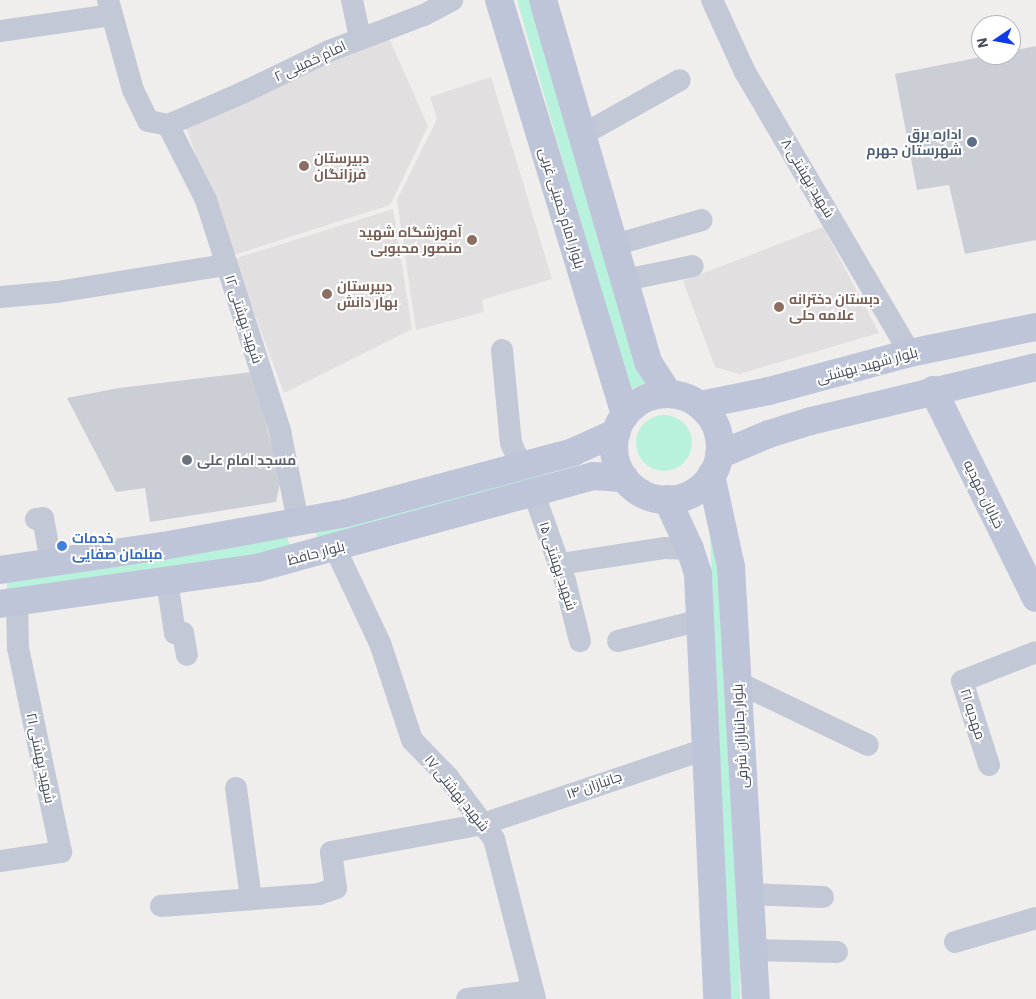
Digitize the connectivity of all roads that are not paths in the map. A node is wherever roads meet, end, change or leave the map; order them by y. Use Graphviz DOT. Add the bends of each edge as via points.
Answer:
graph roads {
  1 [pos="352,0"];
  2 [pos="452,0"];
  3 [pos="499,0"];
  4 [pos="543,0"];
  5 [pos="712,0"];
  6 [pos="110,7"];
  7 [pos="0,31"];
  8 [pos="360,39"];
  9 [pos="680,80"];
  10 [pos="168,125"];
  11 [pos="582,135"];
  12 [pos="702,220"];
  13 [pos="614,245"];
  14 [pos="226,265"];
  15 [pos="693,266"];
  16 [pos="624,280"];
  17 [pos="0,297"];
  18 [pos="1036,327"];
  19 [pos="502,350"];
  20 [pos="910,353"];
  21 [pos="1036,367"];
  22 [pos="933,390"];
  23 [pos="669,394"];
  24 [pos="700,405"];
  25 [pos="621,423"];
  26 [pos="522,465"];
  27 [pos="715,465"];
  28 [pos="625,478"];
  29 [pos="533,491"];
  30 [pos="667,499"];
  31 [pos="36,519"];
  32 [pos="298,521"];
  33 [pos="336,548"];
  34 [pos="690,549"];
  35 [pos="51,562"];
  36 [pos="560,564"];
  37 [pos="0,570"];
  38 [pos="167,581"];
  39 [pos="1036,598"];
  40 [pos="8,603"];
  41 [pos="701,620"];
  42 [pos="580,641"];
  43 [pos="618,641"];
  44 [pos="1036,652"];
  45 [pos="187,655"];
  46 [pos="737,682"];
  47 [pos="868,745"];
  48 [pos="706,749"];
  49 [pos="989,766"];
  50 [pos="236,788"];
  51 [pos="483,824"];
  52 [pos="0,861"];
  53 [pos="750,894"];
  54 [pos="823,897"];
  55 [pos="251,899"];
  56 [pos="161,906"];
  57 [pos="1036,918"];
  58 [pos="955,942"];
  59 [pos="753,950"];
  60 [pos="837,952"];
  61 [pos="532,997"];
  62 [pos="468,999"];
  63 [pos="717,999"];
  64 [pos="756,999"];
  1 -- 8 [label="street"];
  2 -- 8 [label="street, امام خمینی ۲"];
  3 -- 25 [label="main road, بلوار امام خمینی غربی"];
  4 -- 11 [label="main road"];
  5 -- 20 [label="street, شهید بهشتی ۸" via="745,72"];
  6 -- 7 [label="street"];
  6 -- 10 [label="street" via="133,90 148,121"];
  8 -- 10 [label="street, امام خمینی ۲"];
  9 -- 11 [label="street"];
  10 -- 14 [label="street, شهید بهشتی ۱۲" via="206,200"];
  11 -- 13 [label="main road"];
  12 -- 13 [label="street"];
  13 -- 16 [label="main road"];
  14 -- 17 [label="street" via="57,292"];
  14 -- 32 [label="street, شهید بهشتی ۱۲" via="280,431"];
  15 -- 16 [label="street"];
  16 -- 23 [label="main road" via="648,362"];
  18 -- 20 [label="main road, بلوار شهید بهشتی"];
  19 -- 26 [label="street" via="511,443"];
  20 -- 24 [label="main road, بلوار شهید بهشتی" via="769,391"];
  21 -- 22 [label="main road"];
  22 -- 27 [label="main road" via="769,434"];
  22 -- 39 [label="main road, خیابان مهدیه"];
  23 -- 24 [label="main road" via="686,397"];
  23 -- 25 [label="main road" via="652,396 635,404"];
  24 -- 27 [label="main road" via="714,422 720,439"];
  25 -- 26 [label="main road" via="573,452"];
  25 -- 28 [label="main road" via="614,452"];
  26 -- 32 [label="main road" via="346,513"];
  27 -- 30 [label="main road" via="700,488 687,496"];
  27 -- 46 [label="main road, بلوار جانبازان شرقی" via="731,567"];
  28 -- 29 [label="main road, بلوار حافظ" via="593,476"];
  28 -- 30 [label="main road" via="640,492"];
  29 -- 33 [label="main road, بلوار حافظ" via="484,508"];
  29 -- 36 [label="street, شهید بهشتی ۱۵"];
  30 -- 34 [label="main road"];
  31 -- 35 [label="street" via="43,518"];
  32 -- 35 [label="main road" via="163,546"];
  33 -- 38 [label="main road, بلوار حافظ" via="257,568"];
  33 -- 51 [label="street, شهید بهشتی ۱۷" via="380,643 412,740 448,778"];
  34 -- 36 [label="street" via="664,548"];
  34 -- 41 [label="main road" via="698,574"];
  35 -- 37 [label="main road"];
  36 -- 42 [label="street, شهید بهشتی ۱۵"];
  38 -- 40 [label="main road, بلوار حافظ"];
  38 -- 45 [label="street" via="175,633 183,633"];
  40 -- 52 [label="street, شهید بهشتی ۲۱" via="61,852"];
  41 -- 43 [label="street"];
  41 -- 48 [label="main road"];
  44 -- 49 [label="street, مهدیه ۲۱" via="962,681"];
  46 -- 47 [label="street"];
  46 -- 53 [label="main road, بلوار جانبازان شرقی"];
  48 -- 51 [label="street, جانبازان ۱۴"];
  48 -- 63 [label="main road"];
  50 -- 55 [label="street"];
  51 -- 55 [label="street, جانبازان ۱۴" via="331,852 336,888 319,894"];
  51 -- 61 [label="street, شهید بهشتی ۱۷" via="494,839"];
  53 -- 54 [label="street"];
  53 -- 59 [label="main road, بلوار جانبازان شرقی"];
  55 -- 56 [label="street"];
  57 -- 58 [label="street"];
  59 -- 60 [label="street"];
  59 -- 64 [label="main road, بلوار جانبازان شرقی"];
  61 -- 62 [label="street"];
}
